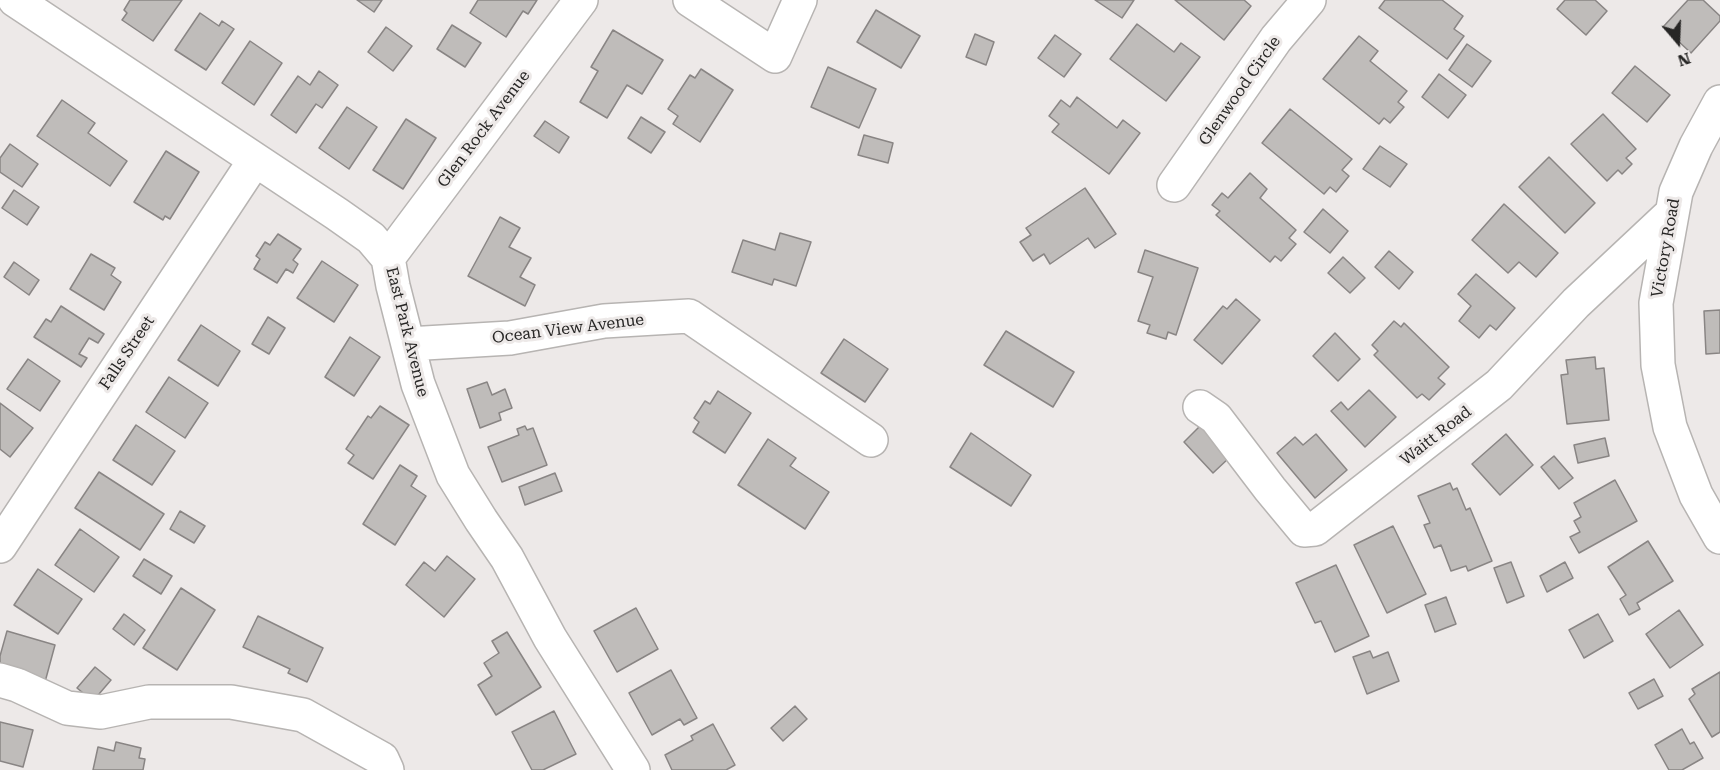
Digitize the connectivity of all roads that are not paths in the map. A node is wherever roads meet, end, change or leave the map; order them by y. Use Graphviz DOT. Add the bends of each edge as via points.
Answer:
graph roads {
  1 [pos="15,0"];
  2 [pos="580,0"];
  3 [pos="690,0"];
  4 [pos="800,0"];
  5 [pos="1309,0"];
  6 [pos="1720,102"];
  7 [pos="255,160"];
  8 [pos="1174,185"];
  9 [pos="1672,213"];
  10 [pos="388,258"];
  11 [pos="408,344"];
  12 [pos="1200,407"];
  13 [pos="871,440"];
  14 [pos="1720,537"];
  15 [pos="0,546"];
  16 [pos="0,680"];
  17 [pos="387,770"];
  18 [pos="633,770"];
  1 -- 7 [label="street, East Park Avenue"];
  2 -- 10 [label="street, Glen Rock Avenue"];
  3 -- 4 [label="street" via="775,56"];
  5 -- 8 [label="street, Glenwood Circle" via="1276,39"];
  6 -- 9 [label="street, Victory Road" via="1676,192"];
  7 -- 10 [label="street, East Park Avenue" via="371,238"];
  7 -- 15 [label="street, Falls Street"];
  9 -- 12 [label="street, Waitt Road" via="1576,303 1499,385 1315,529 1304,530 1216,418"];
  9 -- 14 [label="street, Victory Road" via="1656,303 1658,365 1670,427 1696,495"];
  10 -- 11 [label="street, East Park Avenue"];
  11 -- 13 [label="street, Ocean View Avenue" via="510,338 604,321 689,316"];
  11 -- 18 [label="street, East Park Avenue" via="418,384 453,475"];
  16 -- 17 [label="street" via="67,708 102,712 149,702 231,702 303,715 382,759"];
}
